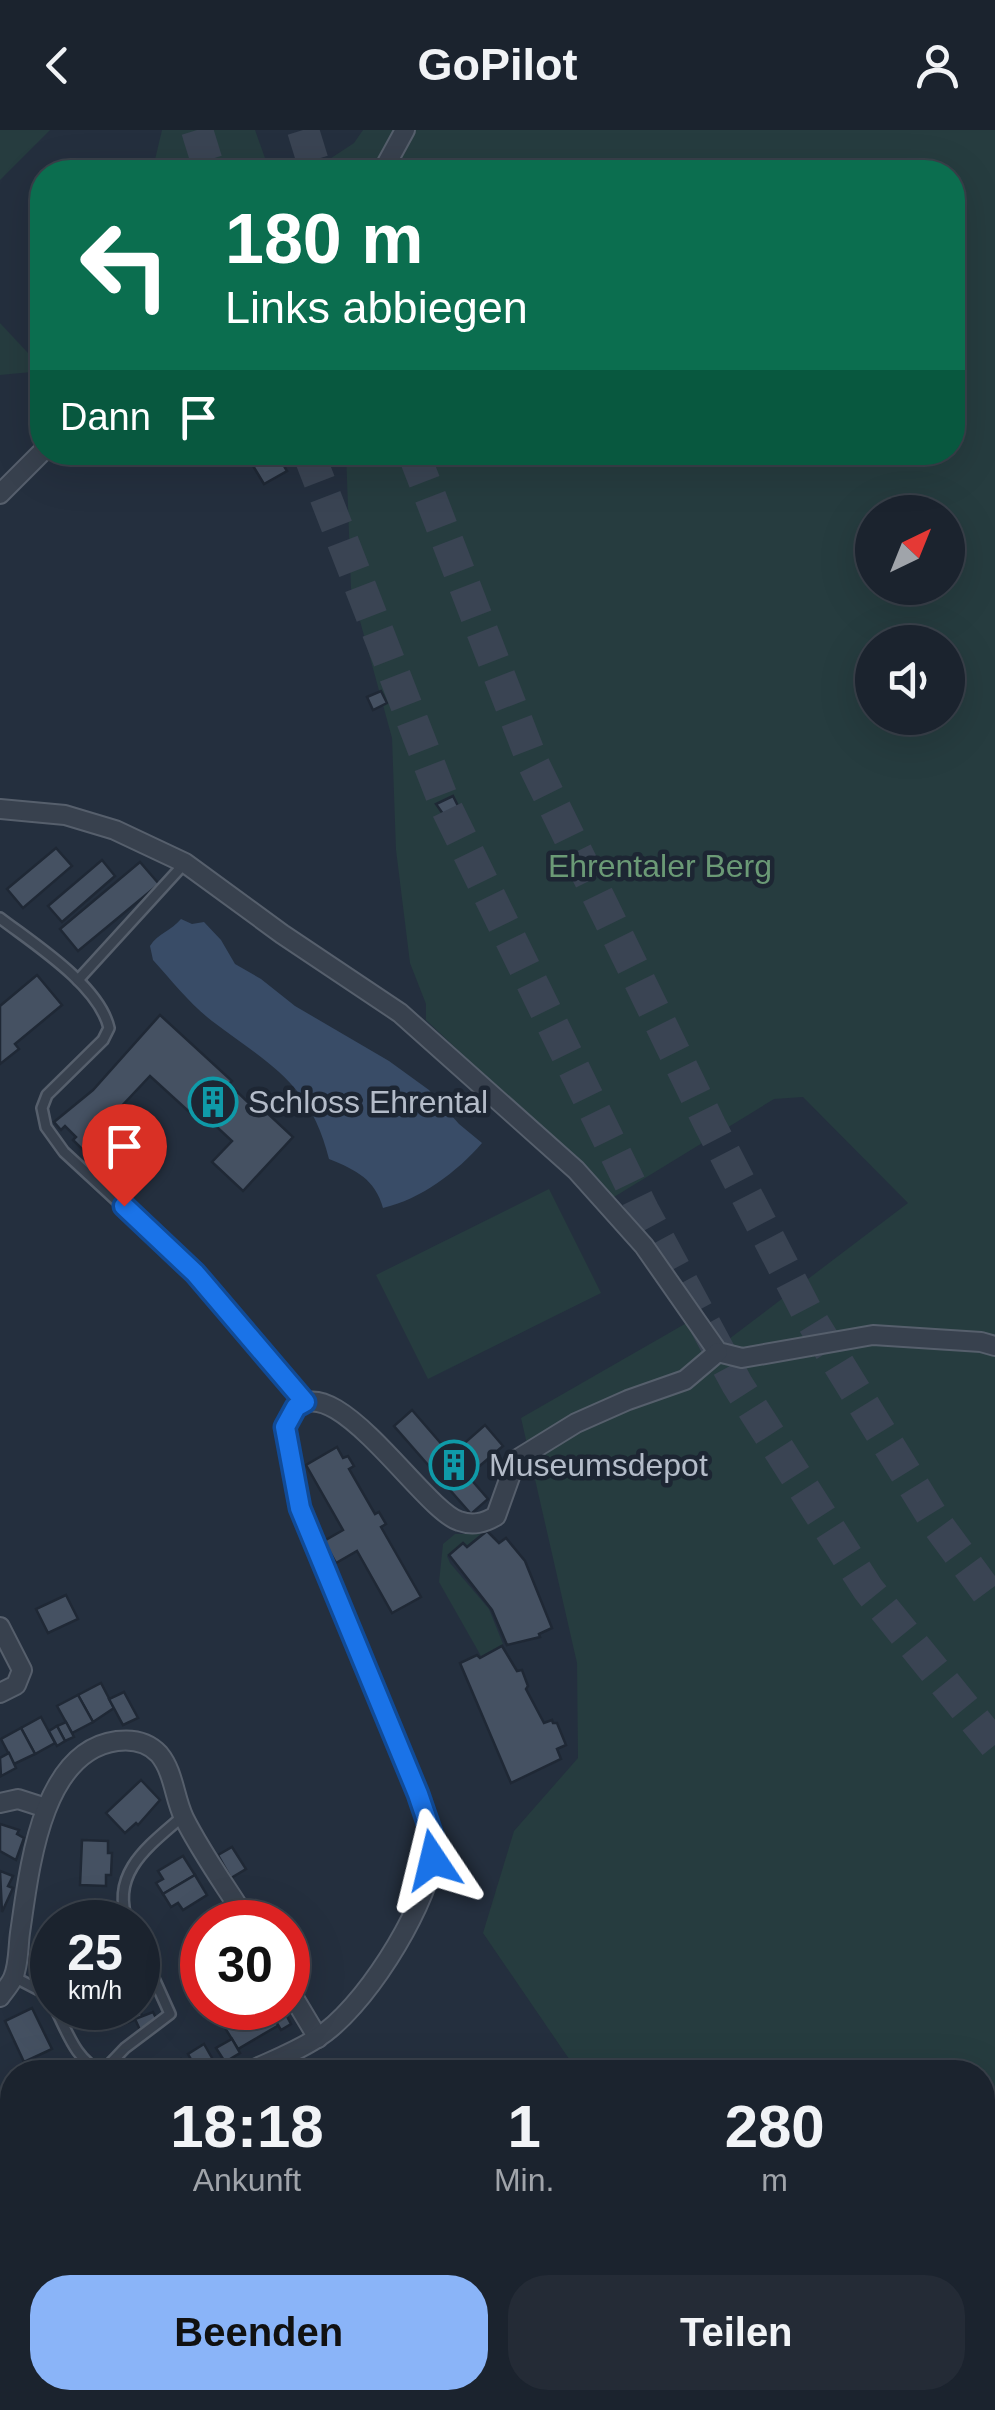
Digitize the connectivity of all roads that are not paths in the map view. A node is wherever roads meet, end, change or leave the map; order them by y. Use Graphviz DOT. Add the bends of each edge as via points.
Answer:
graph roads {
  1 [pos="405,130"];
  2 [pos="389,160"];
  3 [pos="30,464"];
  4 [pos="0,494"];
  5 [pos="0,809"];
  6 [pos="186,863"];
  7 [pos="0,918"];
  8 [pos="78,980"];
  9 [pos="995,1346"];
  10 [pos="718,1352"];
  11 [pos="305,1402"];
  12 [pos="0,1628"];
  13 [pos="0,1693"];
  14 [pos="0,1804"];
  15 [pos="46,1808"];
  16 [pos="183,1816"];
  17 [pos="123,1900"];
  18 [pos="235,1900"];
  19 [pos="14,1977"];
  20 [pos="30,1985"];
  21 [pos="160,1992"];
  22 [pos="0,1997"];
  23 [pos="160,2022"];
  24 [pos="310,2025"];
  25 [pos="66,2030"];
  26 [pos="149,2030"];
  27 [pos="318,2038"];
  28 [pos="82,2060"];
  29 [pos="114,2060"];
  30 [pos="273,2060"];
  1 -- 2 [label="street"];
  3 -- 4 [label="street"];
  5 -- 6 [label="street" via="116,830"];
  6 -- 8 [label="lane"];
  6 -- 10 [label="street" via="400,1013 576,1170 644,1246"];
  7 -- 8 [label="lane"];
  8 -- 11 [label="lane" via="109,1028 48,1094 42,1108 46,1126 64,1152 195,1273"];
  9 -- 10 [label="street" via="873,1335 742,1358"];
  10 -- 11 [label="street" via="685,1380 576,1424 516,1460 496,1516 482,1524 441,1511 344,1413 316,1399"];
  11 -- 27 [label="street" via="285,1427 300,1508 433,1838 433,1860 400,1940 338,2022"];
  12 -- 13 [label="street" via="22,1670 16,1685"];
  14 -- 15 [label="street" via="18,1799"];
  15 -- 16 [label="street" via="58,1783 89,1752 130,1740 152,1747 168,1767"];
  15 -- 19 [label="street"];
  16 -- 17 [label="lane" via="138,1856"];
  16 -- 18 [label="street"];
  19 -- 20 [label="lane"];
  19 -- 22 [label="street"];
  21 -- 23 [label="lane" via="170,2014"];
  24 -- 27 [label="street"];
  25 -- 28 [label="lane"];
  26 -- 29 [label="lane"];
  27 -- 30 [label="street"];
}
